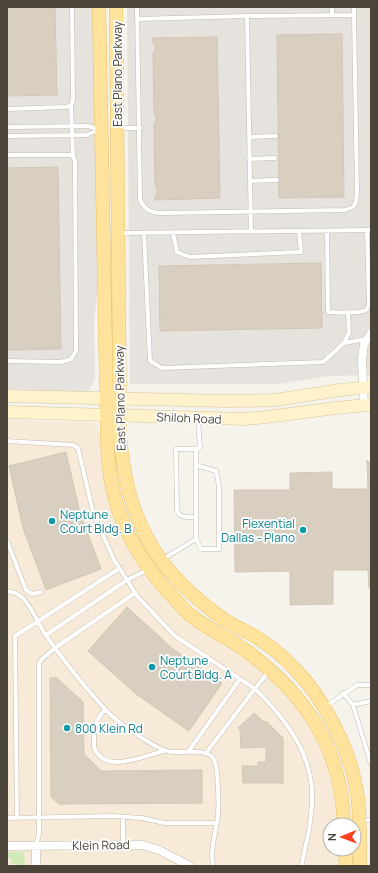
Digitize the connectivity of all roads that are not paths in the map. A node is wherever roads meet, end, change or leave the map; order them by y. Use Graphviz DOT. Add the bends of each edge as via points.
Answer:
graph roads {
  1 [pos="72,7"];
  2 [pos="99,7"];
  3 [pos="116,7"];
  4 [pos="137,7"];
  5 [pos="332,7"];
  6 [pos="354,7"];
  7 [pos="332,15"];
  8 [pos="354,15"];
  9 [pos="247,16"];
  10 [pos="137,19"];
  11 [pos="72,106"];
  12 [pos="7,109"];
  13 [pos="72,126"];
  14 [pos="7,127"];
  15 [pos="117,128"];
  16 [pos="140,128"];
  17 [pos="101,129"];
  18 [pos="72,135"];
  19 [pos="7,136"];
  20 [pos="276,136"];
  21 [pos="249,137"];
  22 [pos="7,155"];
  23 [pos="73,156"];
  24 [pos="249,158"];
  25 [pos="275,158"];
  26 [pos="250,180"];
  27 [pos="277,180"];
  28 [pos="251,211"];
  29 [pos="369,230"];
  30 [pos="299,231"];
  31 [pos="327,231"];
  32 [pos="251,232"];
  33 [pos="103,233"];
  34 [pos="118,233"];
  35 [pos="144,233"];
  36 [pos="173,233"];
  37 [pos="348,312"];
  38 [pos="369,336"];
  39 [pos="344,343"];
  40 [pos="7,361"];
  41 [pos="367,388"];
  42 [pos="7,396"];
  43 [pos="106,399"];
  44 [pos="120,399"];
  45 [pos="368,405"];
  46 [pos="7,412"];
  47 [pos="106,414"];
  48 [pos="120,415"];
  49 [pos="198,418"];
  50 [pos="7,441"];
  51 [pos="197,449"];
  52 [pos="196,465"];
  53 [pos="196,517"];
  54 [pos="196,539"];
  55 [pos="7,541"];
  56 [pos="161,560"];
  57 [pos="120,568"];
  58 [pos="149,568"];
  59 [pos="127,580"];
  60 [pos="7,590"];
  61 [pos="41,592"];
  62 [pos="134,593"];
  63 [pos="37,622"];
  64 [pos="46,635"];
  65 [pos="55,648"];
  66 [pos="271,670"];
  67 [pos="240,679"];
  68 [pos="371,685"];
  69 [pos="255,689"];
  70 [pos="343,693"];
  71 [pos="371,701"];
  72 [pos="353,704"];
  73 [pos="324,708"];
  74 [pos="105,710"];
  75 [pos="311,716"];
  76 [pos="164,750"];
  77 [pos="188,752"];
  78 [pos="206,753"];
  79 [pos="371,764"];
  80 [pos="39,817"];
  81 [pos="123,817"];
  82 [pos="344,817"];
  83 [pos="7,818"];
  84 [pos="17,818"];
  85 [pos="365,821"];
  86 [pos="216,823"];
  87 [pos="123,844"];
  88 [pos="7,846"];
  89 [pos="36,846"];
  90 [pos="36,866"];
  91 [pos="190,866"];
  92 [pos="213,866"];
  93 [pos="302,866"];
  94 [pos="360,866"];
  1 -- 11 [label="lane"];
  2 -- 17 [label="main road, East Plano Parkway"];
  3 -- 15 [label="main road, East Plano Parkway"];
  4 -- 10 [label="lane"];
  5 -- 7 [label="lane"];
  6 -- 8 [label="lane"];
  7 -- 8 [label="lane"];
  7 -- 9 [label="lane"];
  8 -- 28 [label="lane" via="356,202 345,210"];
  9 -- 10 [label="lane"];
  9 -- 21 [label="lane"];
  10 -- 16 [label="lane"];
  11 -- 12 [label="lane"];
  11 -- 13 [label="lane"];
  13 -- 14 [label="lane"];
  13 -- 17 [label="lane"];
  13 -- 18 [label="lane"];
  15 -- 16 [label="lane"];
  15 -- 17 [label="main road"];
  15 -- 34 [label="main road, East Plano Parkway"];
  16 -- 28 [label="lane" via="140,200 148,211"];
  17 -- 18 [label="lane" via="86,135"];
  17 -- 33 [label="main road, East Plano Parkway"];
  18 -- 19 [label="lane"];
  18 -- 23 [label="lane"];
  20 -- 21 [label="lane"];
  21 -- 24 [label="lane"];
  22 -- 23 [label="lane"];
  23 -- 40 [label="lane" via="76,351 71,359 61,362"];
  24 -- 25 [label="lane"];
  24 -- 26 [label="lane"];
  26 -- 27 [label="lane"];
  26 -- 28 [label="lane"];
  28 -- 32 [label="lane"];
  29 -- 31 [label="lane"];
  29 -- 37 [label="lane" via="369,304 364,311"];
  30 -- 31 [label="lane"];
  30 -- 32 [label="lane"];
  30 -- 36 [label="lane" via="301,252 190,256 177,252"];
  31 -- 37 [label="lane" via="328,312"];
  32 -- 36 [label="lane"];
  33 -- 34 [label="main road"];
  33 -- 43 [label="main road, East Plano Parkway"];
  34 -- 35 [label="lane"];
  34 -- 44 [label="main road, East Plano Parkway"];
  35 -- 36 [label="lane"];
  35 -- 39 [label="lane" via="150,361 162,368 323,362"];
  37 -- 39 [label="lane" via="349,333"];
  38 -- 39 [label="lane"];
  38 -- 41 [label="street" via="364,344 362,359"];
  41 -- 44 [label="main road, Shiloh Road" via="275,400"];
  41 -- 45 [label="street"];
  42 -- 43 [label="main road, Shiloh Road"];
  43 -- 44 [label="main road, Shiloh Road"];
  43 -- 47 [label="main road, East Plano Parkway"];
  44 -- 48 [label="main road, East Plano Parkway"];
  45 -- 49 [label="main road, Shiloh Road" via="342,406 275,417"];
  46 -- 47 [label="main road, Shiloh Road"];
  47 -- 48 [label="main road, Shiloh Road"];
  47 -- 58 [label="main road, East Plano Parkway" via="114,497 130,539"];
  48 -- 49 [label="main road, Shiloh Road"];
  48 -- 56 [label="main road, East Plano Parkway" via="123,467 130,495 142,528"];
  49 -- 51 [label="lane" via="200,447"];
  50 -- 57 [label="lane" via="73,445 78,448 93,512"];
  51 -- 52 [label="lane"];
  51 -- 53 [label="lane" via="176,449 177,510 183,517"];
  52 -- 53 [label="lane"];
  52 -- 54 [label="lane" via="216,471 219,486 219,549 201,549"];
  53 -- 54 [label="lane"];
  54 -- 56 [label="lane"];
  55 -- 61 [label="lane" via="26,590 32,594"];
  56 -- 58 [label="main road"];
  56 -- 73 [label="main road, East Plano Parkway" via="199,601 223,619 276,651 290,664"];
  57 -- 59 [label="lane"];
  57 -- 63 [label="lane"];
  58 -- 59 [label="lane"];
  58 -- 66 [label="main road, East Plano Parkway" via="189,614"];
  59 -- 62 [label="lane"];
  59 -- 64 [label="lane"];
  60 -- 63 [label="lane" via="22,597"];
  62 -- 65 [label="lane"];
  62 -- 67 [label="lane" via="175,636"];
  63 -- 64 [label="lane"];
  63 -- 84 [label="lane" via="16,636"];
  64 -- 65 [label="lane"];
  65 -- 74 [label="lane"];
  65 -- 80 [label="lane" via="41,660 38,668"];
  66 -- 69 [label="lane"];
  66 -- 75 [label="main road, East Plano Parkway"];
  67 -- 69 [label="lane"];
  67 -- 77 [label="lane"];
  68 -- 70 [label="lane" via="356,685"];
  69 -- 78 [label="lane"];
  69 -- 93 [label="lane" via="294,736 303,753 312,782 309,831"];
  70 -- 72 [label="lane"];
  70 -- 73 [label="lane"];
  71 -- 72 [label="lane"];
  72 -- 79 [label="lane"];
  73 -- 75 [label="main road"];
  73 -- 85 [label="main road, East Plano Parkway" via="352,769"];
  74 -- 76 [label="lane" via="136,734"];
  74 -- 76 [label="lane" via="95,723 94,747 106,761 126,762"];
  75 -- 82 [label="main road, East Plano Parkway" via="321,732 339,776"];
  76 -- 77 [label="lane"];
  77 -- 78 [label="lane"];
  78 -- 86 [label="lane" via="216,764"];
  80 -- 81 [label="lane"];
  80 -- 84 [label="lane"];
  80 -- 89 [label="lane"];
  81 -- 86 [label="lane" via="164,823"];
  81 -- 87 [label="lane"];
  83 -- 84 [label="lane"];
  85 -- 94 [label="main road, East Plano Parkway"];
  86 -- 92 [label="lane" via="211,855"];
  87 -- 89 [label="street, Klein Road"];
  87 -- 91 [label="street, Klein Road" via="154,848"];
  88 -- 89 [label="street, Klein Road"];
  89 -- 90 [label="street"];
}
